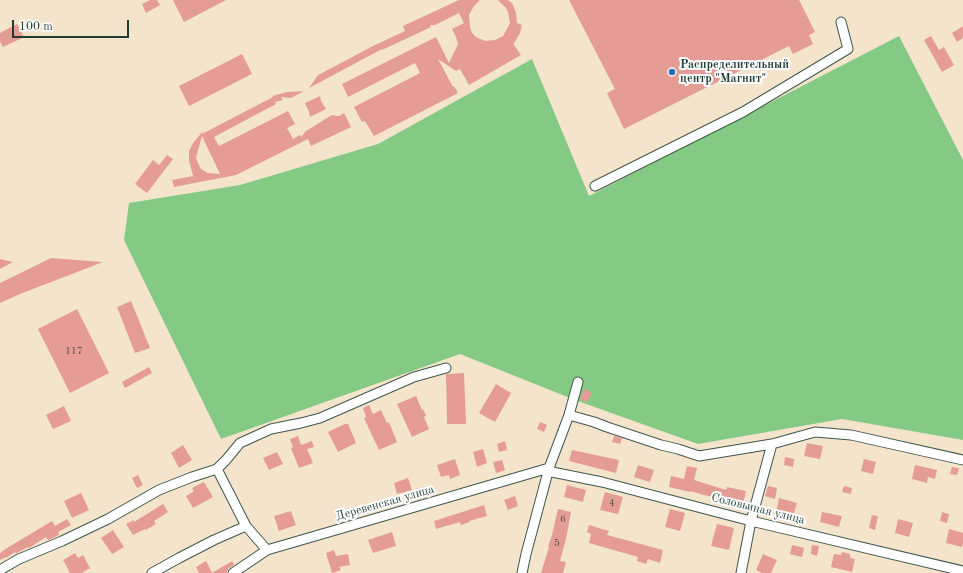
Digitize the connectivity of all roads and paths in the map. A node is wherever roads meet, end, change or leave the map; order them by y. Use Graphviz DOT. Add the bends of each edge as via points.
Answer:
graph roads {
  1 [pos="841,22"];
  2 [pos="595,186"];
  3 [pos="446,368"];
  4 [pos="578,382"];
  5 [pos="569,415"];
  6 [pos="772,444"];
  7 [pos="963,460"];
  8 [pos="549,468"];
  9 [pos="217,469"];
  10 [pos="751,521"];
  11 [pos="246,526"];
  12 [pos="267,550"];
  13 [pos="0,570"];
  14 [pos="963,571"];
  15 [pos="152,573"];
  16 [pos="233,573"];
  17 [pos="522,573"];
  18 [pos="741,573"];
  1 -- 2 [label="street" via="848,49 743,112"];
  3 -- 9 [label="street" via="414,377 320,418 270,429 240,443"];
  4 -- 5 [label="street"];
  5 -- 6 [label="street" via="699,456"];
  5 -- 8 [label="street"];
  6 -- 7 [label="street" via="815,432 851,435"];
  6 -- 10 [label="street"];
  8 -- 10 [label="street, Соловьиная улица" via="552,472 635,490"];
  8 -- 12 [label="street, Деревенская улица"];
  8 -- 17 [label="street"];
  9 -- 11 [label="street"];
  9 -- 13 [label="street" via="159,490 108,518"];
  10 -- 14 [label="street, Соловьиная улица"];
  10 -- 18 [label="street"];
  11 -- 12 [label="street"];
  11 -- 15 [label="street"];
  12 -- 16 [label="street, Деревенская улица"];
}
